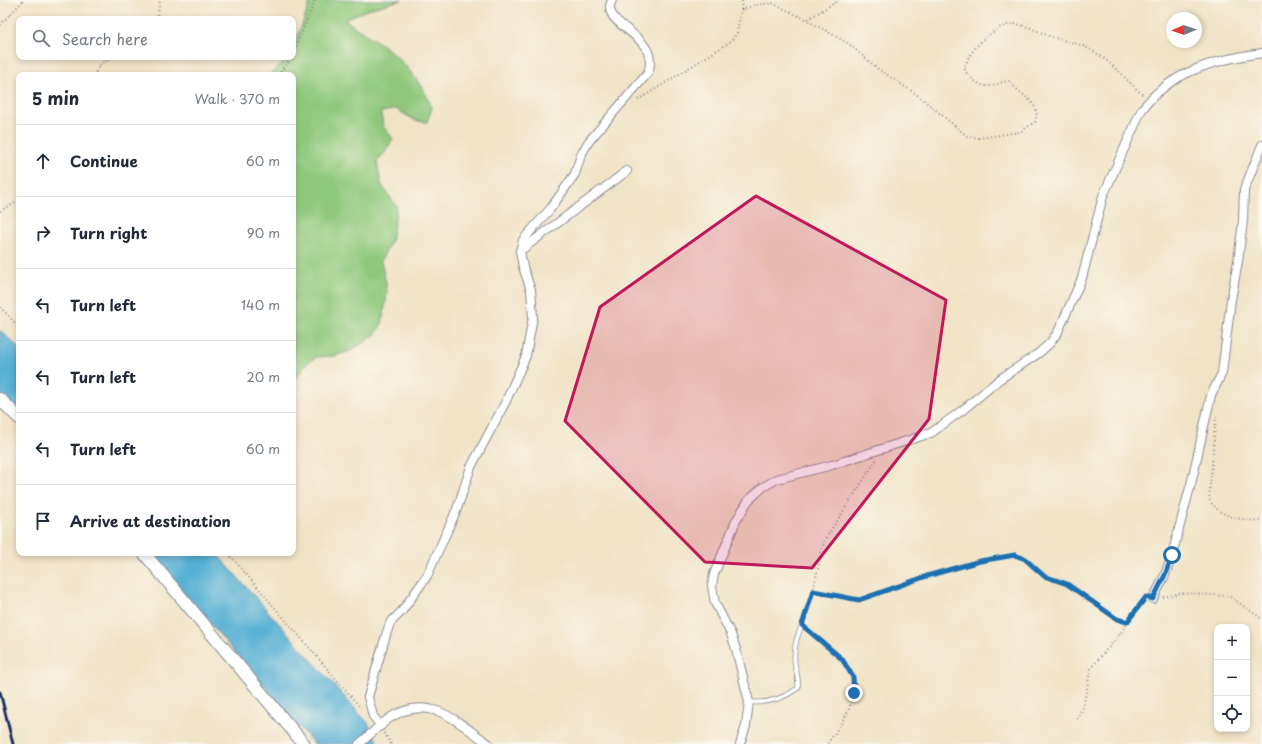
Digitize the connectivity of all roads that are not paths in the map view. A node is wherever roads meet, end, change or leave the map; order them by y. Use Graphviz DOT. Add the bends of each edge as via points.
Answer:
graph roads {
  1 [pos="612,0"];
  2 [pos="1262,53"];
  3 [pos="1262,145"];
  4 [pos="626,171"];
  5 [pos="520,251"];
  6 [pos="0,399"];
  7 [pos="16,415"];
  8 [pos="147,556"];
  9 [pos="1153,599"];
  10 [pos="802,625"];
  11 [pos="748,702"];
  12 [pos="378,726"];
  13 [pos="304,744"];
  14 [pos="360,744"];
  15 [pos="489,744"];
  16 [pos="740,744"];
  1 -- 5 [label="street" via="610,4 614,19 642,42 650,55 648,73 589,141 575,174 551,208 523,240"];
  2 -- 11 [label="street" via="1187,72 1149,100 1141,111 1103,196 1082,278 1058,332 1039,354 1000,379 931,433 832,465 777,479 763,487 748,501 736,521 714,574 712,593 731,634"];
  3 -- 9 [label="street" via="1244,190 1241,234 1222,373 1211,395 1172,555"];
  4 -- 5 [label="street"];
  5 -- 12 [label="street" via="530,290 533,317 526,356 506,401 471,467 457,509 427,576 390,623 368,697 372,716"];
  6 -- 7 [label="main road"];
  8 -- 13 [label="main road"];
  10 -- 11 [label="lane" via="794,649 798,688 774,701"];
  11 -- 16 [label="street" via="746,726"];
  12 -- 14 [label="street"];
  12 -- 15 [label="street" via="393,716 416,708 428,708 451,717"];
}
